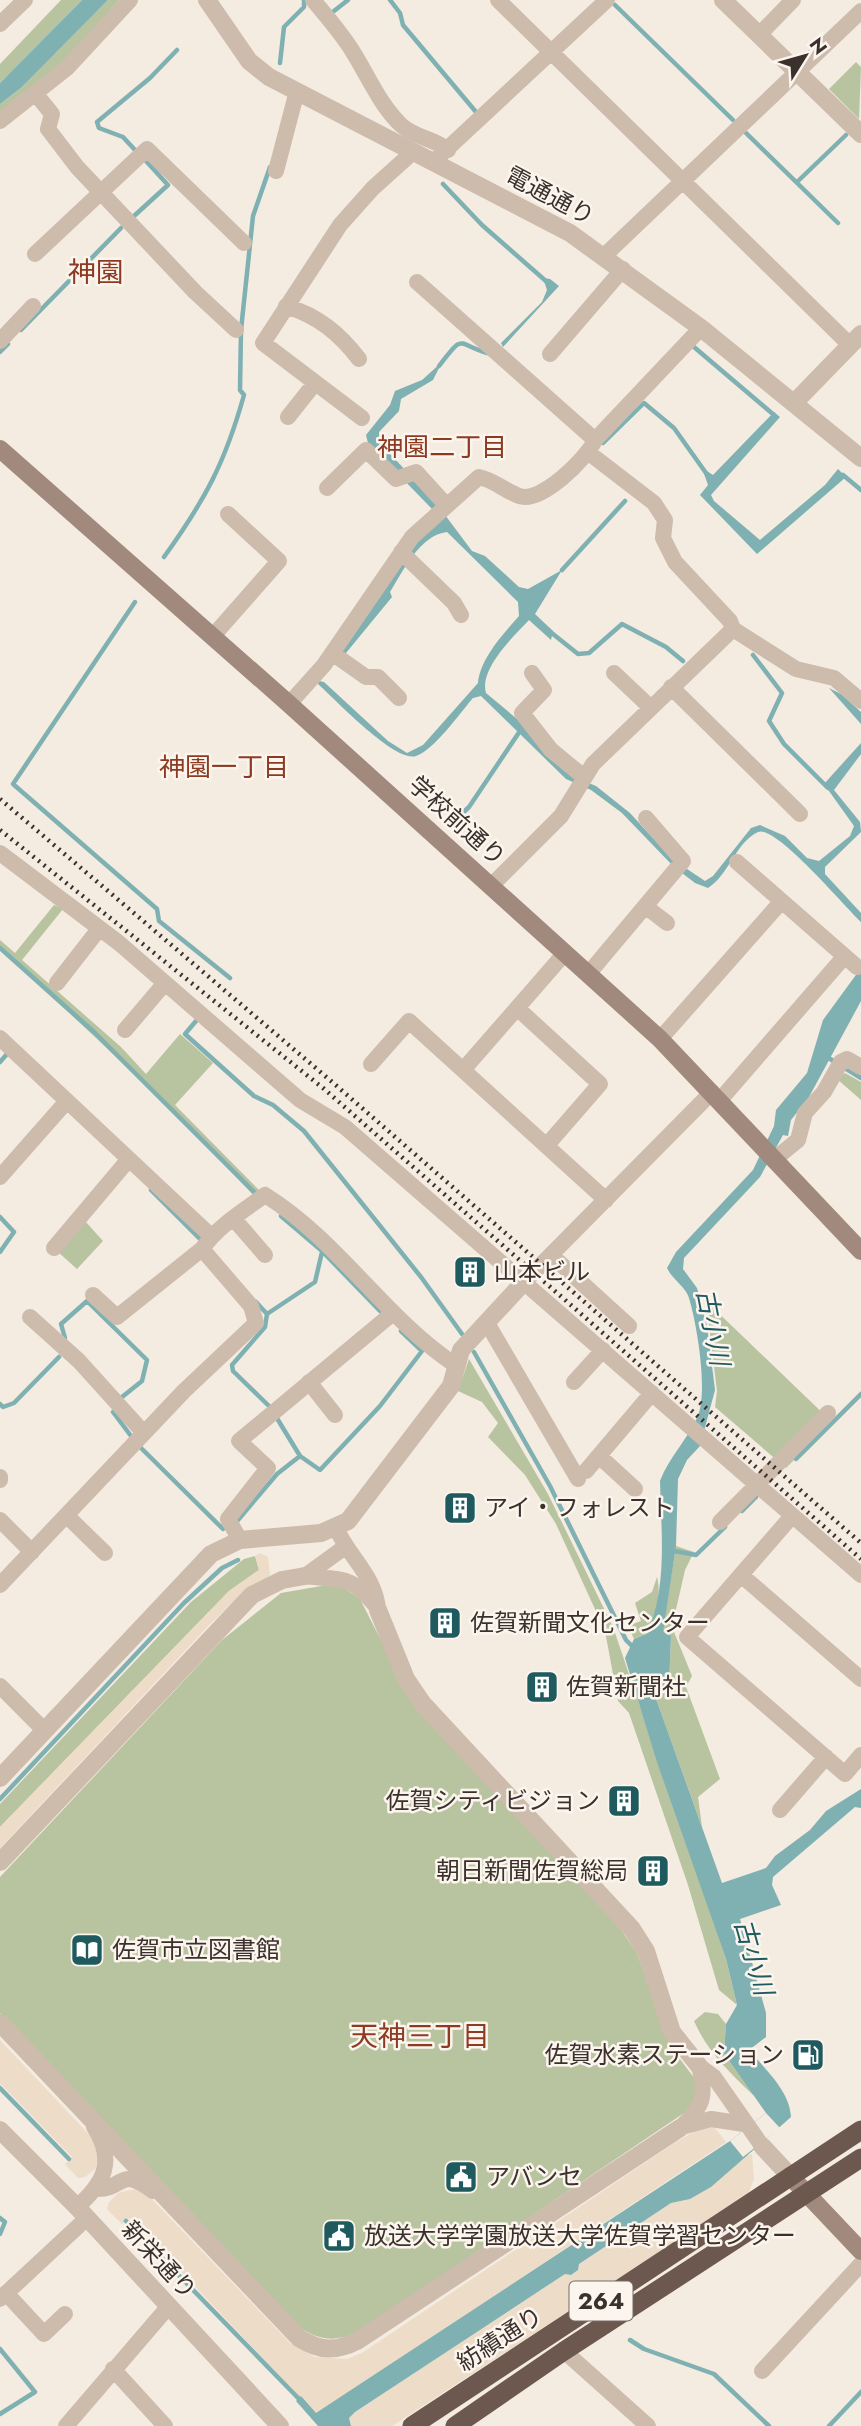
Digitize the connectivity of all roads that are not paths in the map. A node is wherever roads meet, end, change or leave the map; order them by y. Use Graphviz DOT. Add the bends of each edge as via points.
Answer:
graph roads {
  1 [pos="25,0"];
  2 [pos="130,0"];
  3 [pos="207,0"];
  4 [pos="313,0"];
  5 [pos="498,0"];
  6 [pos="607,0"];
  7 [pos="723,0"];
  8 [pos="793,0"];
  9 [pos="861,11"];
  10 [pos="0,24"];
  11 [pos="759,35"];
  12 [pos="552,53"];
  13 [pos="797,72"];
  14 [pos="297,91"];
  15 [pos="35,93"];
  16 [pos="0,121"];
  17 [pos="861,134"];
  18 [pos="448,150"];
  19 [pos="413,152"];
  20 [pos="433,162"];
  21 [pos="276,171"];
  22 [pos="682,181"];
  23 [pos="102,194"];
  24 [pos="244,243"];
  25 [pos="36,254"];
  26 [pos="605,255"];
  27 [pos="623,269"];
  28 [pos="417,282"];
  29 [pos="33,306"];
  30 [pos="286,306"];
  31 [pos="701,328"];
  32 [pos="236,330"];
  33 [pos="855,339"];
  34 [pos="0,341"];
  35 [pos="550,354"];
  36 [pos="359,359"];
  37 [pos="315,383"];
  38 [pos="794,402"];
  39 [pos="288,417"];
  40 [pos="362,418"];
  41 [pos="592,447"];
  42 [pos="0,449"];
  43 [pos="861,458"];
  44 [pos="327,488"];
  45 [pos="441,511"];
  46 [pos="228,514"];
  47 [pos="406,557"];
  48 [pos="461,615"];
  49 [pos="733,629"];
  50 [pos="214,636"];
  51 [pos="337,657"];
  52 [pos="532,673"];
  53 [pos="614,673"];
  54 [pos="671,687"];
  55 [pos="399,698"];
  56 [pos="861,701"];
  57 [pos="289,704"];
  58 [pos="650,707"];
  59 [pos="582,783"];
  60 [pos="800,814"];
  61 [pos="646,818"];
  62 [pos="0,853"];
  63 [pos="737,862"];
  64 [pos="492,885"];
  65 [pos="781,902"];
  66 [pos="645,906"];
  67 [pos="667,923"];
  68 [pos="99,929"];
  69 [pos="565,953"];
  70 [pos="589,974"];
  71 [pos="57,983"];
  72 [pos="165,983"];
  73 [pos="517,1008"];
  74 [pos="125,1030"];
  75 [pos="0,1038"];
  76 [pos="660,1039"];
  77 [pos="371,1064"];
  78 [pos="861,1067"];
  79 [pos="463,1070"];
  80 [pos="716,1096"];
  81 [pos="63,1105"];
  82 [pos="547,1145"];
  83 [pos="776,1158"];
  84 [pos="125,1164"];
  85 [pos="0,1177"];
  86 [pos="606,1200"];
  87 [pos="233,1218"];
  88 [pos="207,1243"];
  89 [pos="54,1248"];
  90 [pos="861,1251"];
  91 [pos="265,1255"];
  92 [pos="551,1255"];
  93 [pos="524,1282"];
  94 [pos="93,1295"];
  95 [pos="393,1313"];
  96 [pos="30,1317"];
  97 [pos="487,1323"];
  98 [pos="629,1326"];
  99 [pos="603,1350"];
  100 [pos="457,1366"];
  101 [pos="309,1382"];
  102 [pos="574,1382"];
  103 [pos="652,1393"];
  104 [pos="828,1413"];
  105 [pos="335,1415"];
  106 [pos="144,1433"];
  107 [pos="599,1456"];
  108 [pos="757,1485"];
  109 [pos="635,1489"];
  110 [pos="66,1516"];
  111 [pos="792,1516"];
  112 [pos="0,1521"];
  113 [pos="720,1522"];
  114 [pos="336,1528"];
  115 [pos="240,1540"];
  116 [pos="345,1548"];
  117 [pos="32,1552"];
  118 [pos="105,1553"];
  119 [pos="741,1575"];
  120 [pos="861,1575"];
  121 [pos="305,1576"];
  122 [pos="0,1586"];
  123 [pos="379,1610"];
  124 [pos="861,1679"];
  125 [pos="0,1686"];
  126 [pos="44,1730"];
  127 [pos="861,1755"];
  128 [pos="826,1757"];
  129 [pos="0,1778"];
  130 [pos="780,1810"];
  131 [pos="0,1862"];
  132 [pos="0,2023"];
  133 [pos="699,2066"];
  134 [pos="81,2108"];
  135 [pos="744,2124"];
  136 [pos="680,2128"];
  137 [pos="0,2130"];
  138 [pos="861,2130"];
  139 [pos="762,2146"];
  140 [pos="861,2158"];
  141 [pos="790,2176"];
  142 [pos="97,2189"];
  143 [pos="806,2194"];
  144 [pos="174,2205"];
  145 [pos="82,2213"];
  146 [pos="861,2251"];
  147 [pos="861,2264"];
  148 [pos="3,2296"];
  149 [pos="169,2306"];
  150 [pos="65,2314"];
  151 [pos="564,2351"];
  152 [pos="113,2369"];
  153 [pos="762,2371"];
  154 [pos="66,2426"];
  155 [pos="165,2426"];
  156 [pos="280,2426"];
  157 [pos="412,2426"];
  158 [pos="455,2426"];
  159 [pos="648,2426"];
  1 -- 10 [label="street"];
  2 -- 15 [label="street" via="74,61"];
  3 -- 14 [label="street, 電通通り" via="249,61"];
  4 -- 18 [label="street" via="353,51 398,122"];
  5 -- 12 [label="street"];
  6 -- 12 [label="street"];
  7 -- 11 [label="street"];
  8 -- 11 [label="street"];
  9 -- 13 [label="street"];
  11 -- 13 [label="street"];
  12 -- 18 [label="street"];
  12 -- 22 [label="street"];
  13 -- 17 [label="street"];
  13 -- 22 [label="street"];
  14 -- 19 [label="street, 電通通り"];
  14 -- 21 [label="street"];
  15 -- 16 [label="street"];
  15 -- 23 [label="street" via="52,114 48,130"];
  18 -- 20 [label="street"];
  19 -- 20 [label="street, 電通通り"];
  19 -- 30 [label="street" via="340,225"];
  20 -- 26 [label="street, 電通通り"];
  22 -- 26 [label="street"];
  22 -- 33 [label="street"];
  23 -- 24 [label="street" via="147,149"];
  23 -- 25 [label="street"];
  23 -- 32 [label="street"];
  26 -- 27 [label="street, 電通通り"];
  27 -- 31 [label="street, 電通通り"];
  27 -- 35 [label="street"];
  28 -- 41 [label="street" via="496,350"];
  29 -- 34 [label="street"];
  30 -- 36 [label="street" via="312,314 343,338"];
  30 -- 37 [label="street" via="262,343"];
  31 -- 38 [label="street, 電通通り"];
  31 -- 41 [label="street"];
  33 -- 38 [label="street"];
  37 -- 39 [label="street"];
  37 -- 40 [label="street"];
  38 -- 43 [label="street, 電通通り"];
  41 -- 45 [label="street" via="541,494 521,497 479,477"];
  41 -- 49 [label="street" via="654,503 665,520 663,538 675,562"];
  42 -- 50 [label="main road, 学校前通り"];
  44 -- 45 [label="street" via="366,450 405,476 416,472"];
  45 -- 47 [label="street"];
  46 -- 50 [label="street" via="279,561"];
  47 -- 48 [label="street"];
  47 -- 51 [label="street" via="383,584"];
  49 -- 54 [label="street"];
  49 -- 56 [label="street" via="796,669 834,678"];
  50 -- 57 [label="main road, 学校前通り"];
  51 -- 55 [label="street" via="366,677 378,677"];
  51 -- 57 [label="street"];
  52 -- 59 [label="street" via="544,690 522,713"];
  53 -- 58 [label="street"];
  54 -- 58 [label="street"];
  54 -- 60 [label="street"];
  57 -- 64 [label="main road, 学校前通り"];
  58 -- 59 [label="street"];
  59 -- 64 [label="street" via="561,816"];
  61 -- 66 [label="street" via="678,866"];
  62 -- 68 [label="street"];
  63 -- 65 [label="street"];
  64 -- 69 [label="main road, 学校前通り"];
  65 -- 76 [label="street"];
  65 -- 80 [label="street" via="851,962"];
  66 -- 67 [label="street"];
  66 -- 70 [label="street"];
  68 -- 71 [label="street"];
  68 -- 72 [label="street"];
  69 -- 70 [label="main road, 学校前通り"];
  69 -- 73 [label="street"];
  70 -- 76 [label="main road, 学校前通り"];
  72 -- 74 [label="street"];
  72 -- 93 [label="street" via="300,1100 345,1127"];
  73 -- 79 [label="street"];
  73 -- 82 [label="street" via="600,1084"];
  75 -- 81 [label="street"];
  76 -- 80 [label="main road, 学校前通り"];
  77 -- 79 [label="street" via="409,1021"];
  78 -- 83 [label="street" via="847,1059 839,1065 805,1114 798,1140"];
  79 -- 82 [label="street"];
  80 -- 83 [label="main road, 学校前通り"];
  80 -- 86 [label="street"];
  81 -- 84 [label="street"];
  81 -- 85 [label="street"];
  82 -- 86 [label="street"];
  83 -- 90 [label="main road, 学校前通り"];
  84 -- 88 [label="street"];
  84 -- 89 [label="street"];
  86 -- 92 [label="street"];
  87 -- 88 [label="street"];
  87 -- 91 [label="street"];
  87 -- 95 [label="street" via="265,1195 331,1247"];
  88 -- 94 [label="street" via="117,1317"];
  88 -- 106 [label="street" via="251,1306 256,1324"];
  92 -- 93 [label="street"];
  92 -- 98 [label="street"];
  93 -- 97 [label="street"];
  93 -- 99 [label="street"];
  95 -- 100 [label="street"];
  95 -- 101 [label="street"];
  96 -- 106 [label="street" via="79,1361"];
  97 -- 100 [label="street" via="461,1350"];
  97 -- 107 [label="street" via="582,1475"];
  99 -- 102 [label="street"];
  99 -- 103 [label="street"];
  100 -- 114 [label="street" via="451,1386 361,1508"];
  101 -- 105 [label="street"];
  101 -- 115 [label="street" via="239,1441 268,1468 228,1519"];
  103 -- 107 [label="street"];
  103 -- 108 [label="street"];
  104 -- 108 [label="street"];
  106 -- 110 [label="street"];
  107 -- 109 [label="street"];
  108 -- 111 [label="street"];
  108 -- 113 [label="street"];
  110 -- 117 [label="street"];
  110 -- 118 [label="street"];
  111 -- 119 [label="street"];
  111 -- 120 [label="street"];
  112 -- 117 [label="street"];
  114 -- 115 [label="street"];
  114 -- 116 [label="street"];
  115 -- 126 [label="street" via="211,1554"];
  116 -- 121 [label="street"];
  116 -- 123 [label="street" via="366,1571"];
  117 -- 122 [label="street"];
  119 -- 124 [label="street"];
  119 -- 128 [label="street" via="688,1637"];
  121 -- 123 [label="street" via="353,1582"];
  121 -- 131 [label="street" via="282,1580 252,1595"];
  123 -- 133 [label="street" via="407,1679 423,1704 632,1929 646,1951 672,2032"];
  125 -- 126 [label="street"];
  126 -- 129 [label="street"];
  127 -- 128 [label="street" via="845,1774"];
  128 -- 130 [label="street"];
  132 -- 134 [label="street"];
  133 -- 135 [label="street" via="714,2077 744,2117"];
  133 -- 136 [label="street" via="705,2090 702,2101"];
  134 -- 142 [label="street" via="107,2154"];
  134 -- 144 [label="street"];
  135 -- 136 [label="street" via="711,2119"];
  135 -- 139 [label="street"];
  136 -- 144 [label="street" via="364,2337 336,2350 312,2346 299,2338"];
  137 -- 145 [label="street, 新栄通り"];
  138 -- 141 [label="highway, 264"];
  139 -- 141 [label="street"];
  140 -- 143 [label="highway, 264"];
  141 -- 143 [label="main road"];
  141 -- 157 [label="highway, 紡績通り / 264"];
  142 -- 144 [label="street" via="107,2189 121,2178 136,2178"];
  142 -- 145 [label="street"];
  143 -- 146 [label="main road"];
  143 -- 151 [label="highway, 紡績通り / 264"];
  145 -- 148 [label="street"];
  145 -- 149 [label="street, 新栄通り"];
  147 -- 153 [label="street"];
  148 -- 150 [label="street" via="44,2334"];
  149 -- 152 [label="street"];
  149 -- 156 [label="street, 新栄通り"];
  151 -- 158 [label="highway, 紡績通り / 264"];
  151 -- 159 [label="street"];
  152 -- 154 [label="street"];
  152 -- 155 [label="street"];
}
